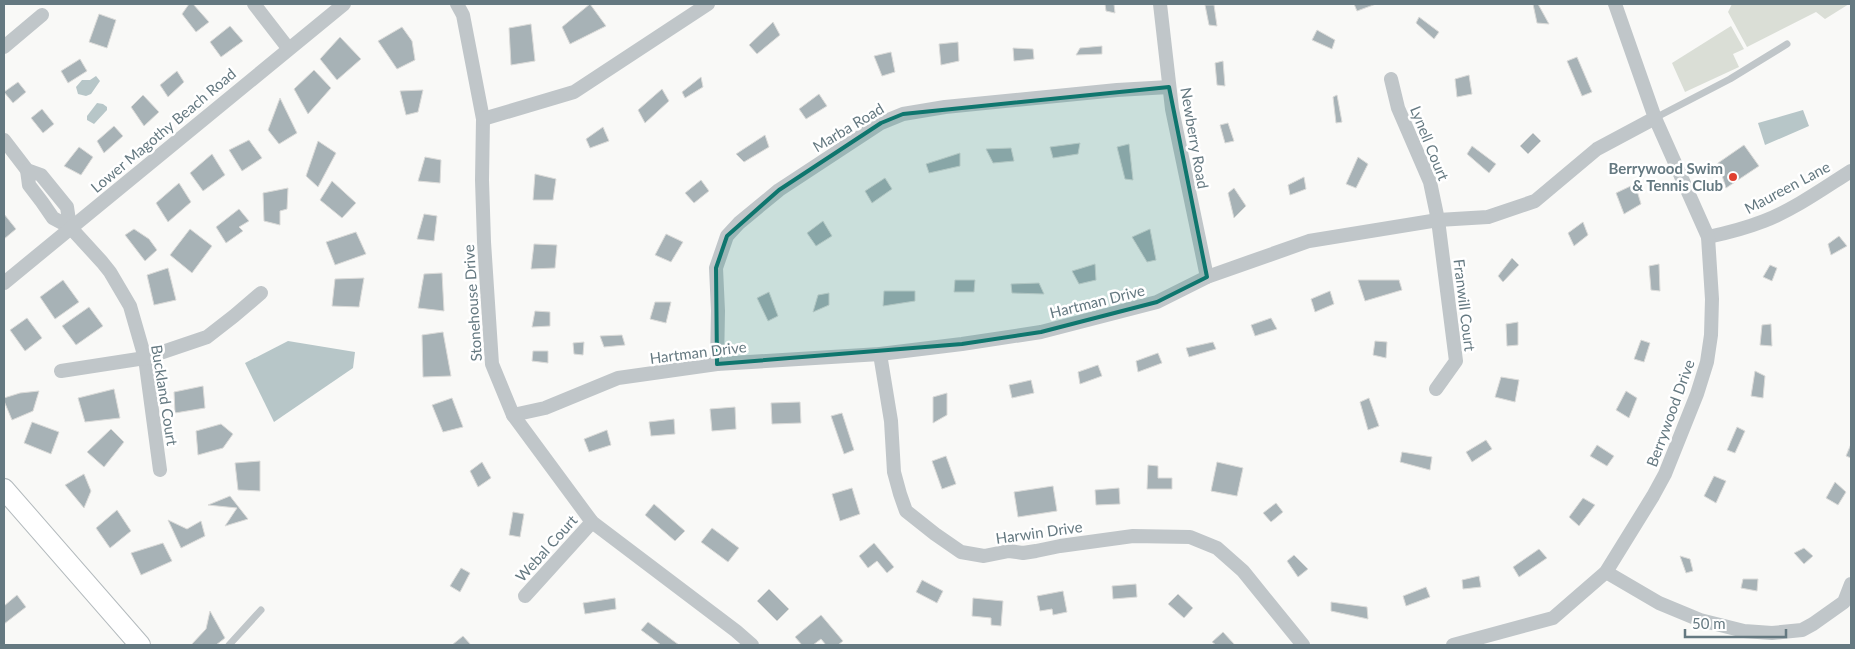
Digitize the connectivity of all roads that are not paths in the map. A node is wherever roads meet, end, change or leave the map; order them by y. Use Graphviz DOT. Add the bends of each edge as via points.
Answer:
graph roads {
  1 [pos="254,4"];
  2 [pos="344,4"];
  3 [pos="457,4"];
  4 [pos="708,4"];
  5 [pos="1160,4"];
  6 [pos="1615,4"];
  7 [pos="42,15"];
  8 [pos="1787,44"];
  9 [pos="4,47"];
  10 [pos="288,48"];
  11 [pos="1391,79"];
  12 [pos="1169,87"];
  13 [pos="1655,118"];
  14 [pos="483,120"];
  15 [pos="4,140"];
  16 [pos="1851,170"];
  17 [pos="1438,220"];
  18 [pos="70,227"];
  19 [pos="1708,237"];
  20 [pos="1207,277"];
  21 [pos="4,283"];
  22 [pos="261,293"];
  23 [pos="880,354"];
  24 [pos="145,358"];
  25 [pos="718,364"];
  26 [pos="61,371"];
  27 [pos="1436,389"];
  28 [pos="513,415"];
  29 [pos="160,470"];
  30 [pos="4,489"];
  31 [pos="592,522"];
  32 [pos="1606,572"];
  33 [pos="1851,584"];
  34 [pos="525,596"];
  35 [pos="261,610"];
  36 [pos="140,645"];
  37 [pos="229,645"];
  38 [pos="752,645"];
  39 [pos="1303,645"];
  40 [pos="1453,645"];
  1 -- 10 [label="street"];
  2 -- 10 [label="street, Lower Magothy Beach Road"];
  3 -- 14 [label="street, Stonehouse Drive" via="463,15"];
  4 -- 14 [label="street" via="574,92"];
  5 -- 12 [label="street, Newberry Road"];
  6 -- 13 [label="street, Berrywood Drive"];
  7 -- 9 [label="street"];
  8 -- 13 [label="lane" via="1730,79"];
  10 -- 18 [label="street, Lower Magothy Beach Road"];
  11 -- 17 [label="street, Lynell Court" via="1398,108 1430,182"];
  12 -- 20 [label="street, Newberry Road"];
  12 -- 25 [label="street, Marba Road" via="945,107 903,114 881,123 779,190 727,236 716,268"];
  13 -- 17 [label="street, Hartman Drive" via="1597,149 1535,201 1488,217"];
  13 -- 19 [label="street, Berrywood Drive"];
  14 -- 28 [label="street, Stonehouse Drive" via="482,180 492,364"];
  15 -- 18 [label="street" via="27,170 41,175 67,207"];
  16 -- 19 [label="street, Maureen Lane" via="1766,220"];
  17 -- 20 [label="street, Hartman Drive" via="1309,241"];
  17 -- 27 [label="street, Franwill Court" via="1456,361"];
  18 -- 21 [label="street, Lower Magothy Beach Road"];
  18 -- 24 [label="street, Buckland Court" via="110,272 130,306"];
  19 -- 32 [label="street, Berrywood Drive" via="1712,299 1707,362 1665,474"];
  20 -- 23 [label="street, Hartman Drive" via="1157,302 1041,332"];
  22 -- 24 [label="street" via="207,337"];
  23 -- 25 [label="street, Hartman Drive"];
  23 -- 39 [label="street, Harwin Drive" via="891,421 894,472 900,494 906,511 935,534 962,552 984,556 1133,536 1190,537 1217,548 1243,571"];
  24 -- 26 [label="street"];
  24 -- 29 [label="street, Buckland Court"];
  25 -- 28 [label="street, Hartman Drive" via="618,378 545,408"];
  28 -- 31 [label="street, Stonehouse Drive"];
  30 -- 36 [label="main road"];
  31 -- 34 [label="street, Webal Court"];
  31 -- 38 [label="street, Stonehouse Drive"];
  32 -- 33 [label="street" via="1657,602 1700,620 1744,631 1764,632 1802,630 1844,602"];
  32 -- 40 [label="street, Berrywood Drive" via="1553,618"];
  35 -- 37 [label="lane"];
}
